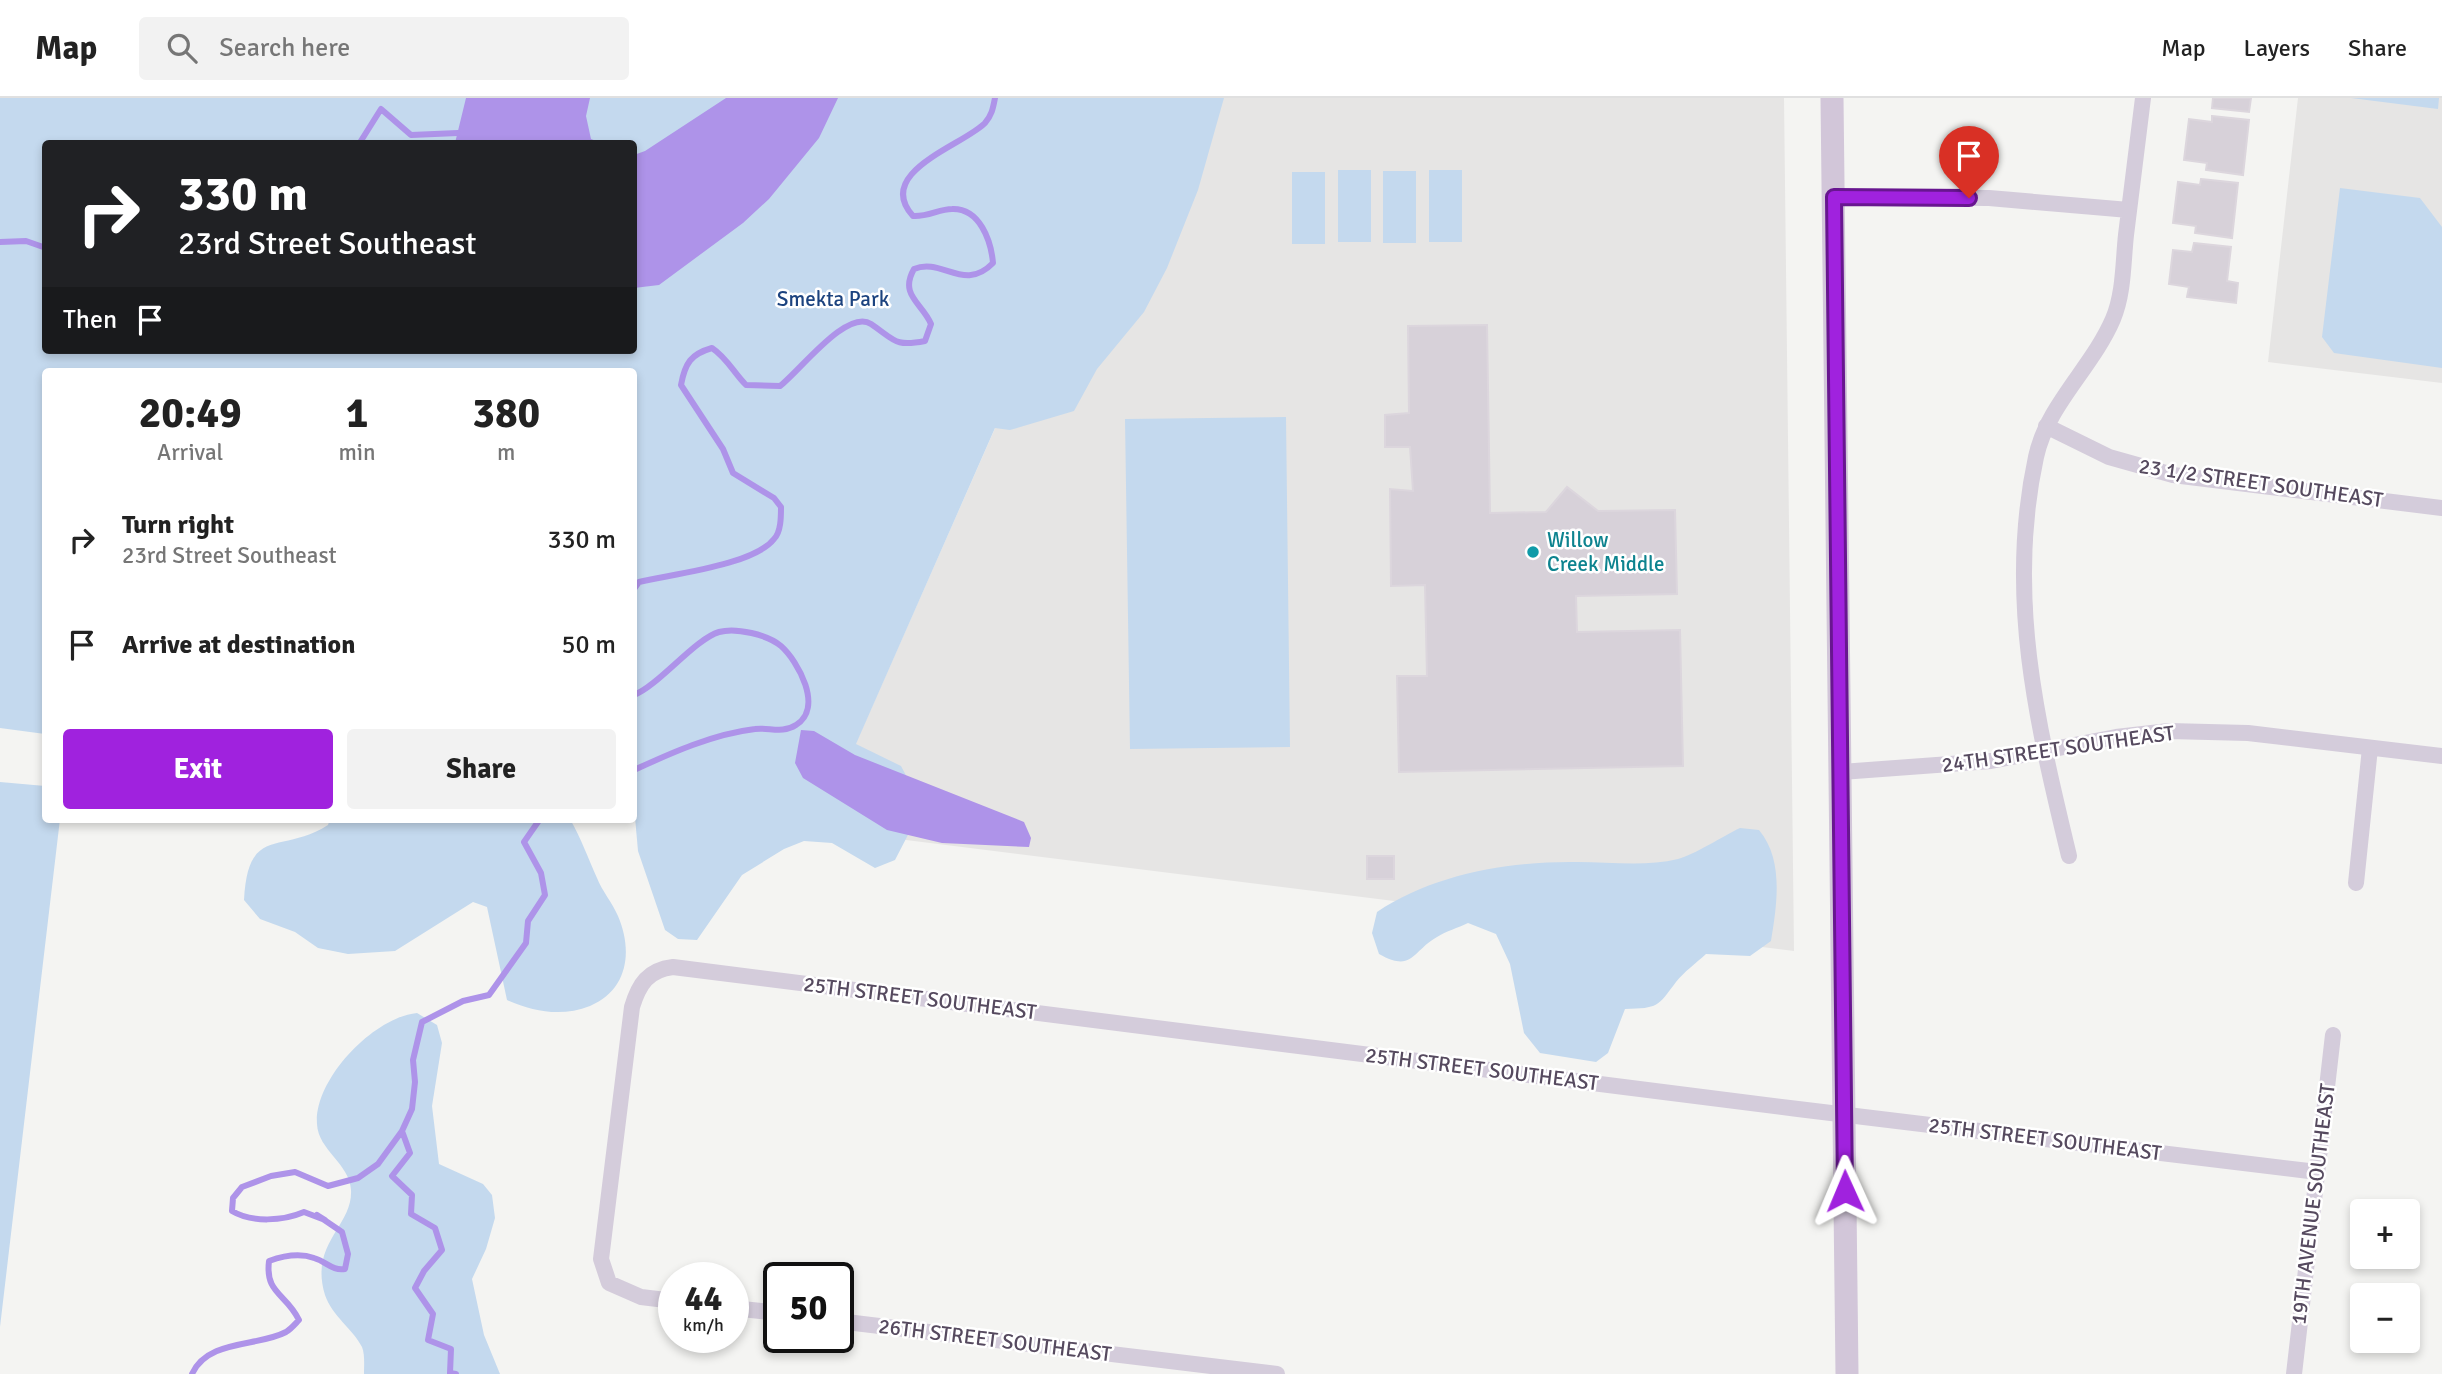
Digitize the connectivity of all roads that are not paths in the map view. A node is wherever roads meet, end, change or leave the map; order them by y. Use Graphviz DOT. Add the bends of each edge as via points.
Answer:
graph roads {
  1 [pos="1832,98"];
  2 [pos="2143,98"];
  3 [pos="1834,197"];
  4 [pos="2129,210"];
  5 [pos="2046,426"];
  6 [pos="2442,508"];
  7 [pos="2370,748"];
  8 [pos="2044,751"];
  9 [pos="2442,756"];
  10 [pos="1841,772"];
  11 [pos="2069,856"];
  12 [pos="2356,883"];
  13 [pos="2333,1035"];
  14 [pos="1844,1115"];
  15 [pos="2317,1171"];
  16 [pos="658,1299"];
  17 [pos="854,1323"];
  18 [pos="1277,1374"];
  19 [pos="1847,1374"];
  20 [pos="2294,1374"];
  1 -- 3 [label="main road"];
  2 -- 4 [label="street"];
  3 -- 4 [label="street" via="1989,198"];
  3 -- 10 [label="main road"];
  4 -- 5 [label="street" via="2113,319"];
  5 -- 6 [label="street, 23 1/2 STREET SOUTHEAST" via="2109,457 2173,475"];
  5 -- 8 [label="street" via="2033,478 2024,595 2027,656"];
  7 -- 8 [label="street, 24TH STREET SOUTHEAST" via="2195,731 2143,733"];
  7 -- 9 [label="street, 24TH STREET SOUTHEAST"];
  7 -- 12 [label="street"];
  8 -- 10 [label="street, 24TH STREET SOUTHEAST" via="1943,767"];
  8 -- 11 [label="street"];
  10 -- 14 [label="main road"];
  13 -- 15 [label="street, 19TH AVENUE SOUTHEAST"];
  14 -- 15 [label="street, 25TH STREET SOUTHEAST"];
  14 -- 16 [label="street, 25TH STREET SOUTHEAST" via="688,968 659,969 641,983 632,1007 602,1244 603,1270 609,1283"];
  14 -- 19 [label="main road"];
  15 -- 20 [label="street, 19TH AVENUE SOUTHEAST"];
  17 -- 18 [label="street, 26TH STREET SOUTHEAST"];
}
